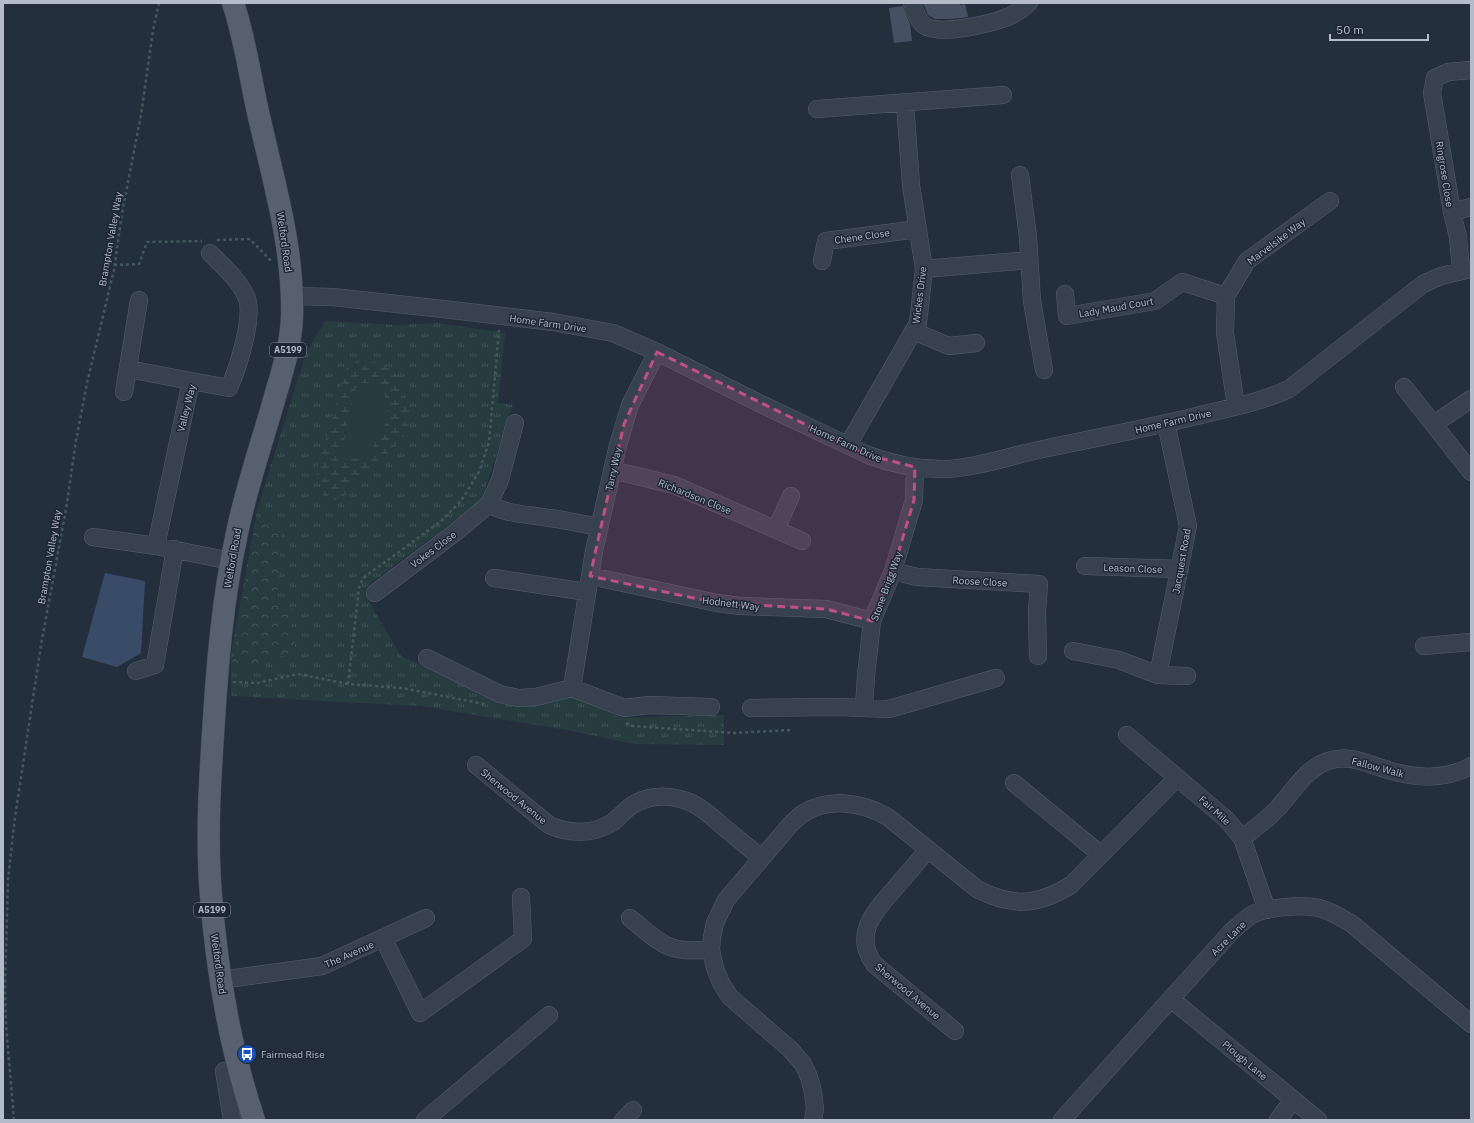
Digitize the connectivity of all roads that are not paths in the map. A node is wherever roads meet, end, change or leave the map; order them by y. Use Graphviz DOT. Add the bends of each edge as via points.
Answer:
graph roads {
  1 [pos="233,3"];
  2 [pos="912,3"];
  3 [pos="1029,3"];
  4 [pos="1471,70"];
  5 [pos="1003,95"];
  6 [pos="905,103"];
  7 [pos="817,109"];
  8 [pos="1020,175"];
  9 [pos="1330,201"];
  10 [pos="1471,207"];
  11 [pos="1452,212"];
  12 [pos="918,228"];
  13 [pos="208,245"];
  14 [pos="1029,260"];
  15 [pos="822,261"];
  16 [pos="924,269"];
  17 [pos="1466,270"];
  18 [pos="1064,294"];
  19 [pos="292,296"];
  20 [pos="1226,296"];
  21 [pos="139,300"];
  22 [pos="913,331"];
  23 [pos="976,343"];
  24 [pos="657,352"];
  25 [pos="128,369"];
  26 [pos="1044,370"];
  27 [pos="191,381"];
  28 [pos="1404,387"];
  29 [pos="124,392"];
  30 [pos="1471,399"];
  31 [pos="1236,406"];
  32 [pos="515,423"];
  33 [pos="1166,424"];
  34 [pos="1434,424"];
  35 [pos="848,445"];
  36 [pos="915,467"];
  37 [pos="612,470"];
  38 [pos="1471,472"];
  39 [pos="791,496"];
  40 [pos="489,504"];
  41 [pos="599,527"];
  42 [pos="776,529"];
  43 [pos="93,537"];
  44 [pos="802,541"];
  45 [pos="156,546"];
  46 [pos="175,549"];
  47 [pos="231,560"];
  48 [pos="1086,566"];
  49 [pos="1180,569"];
  50 [pos="893,571"];
  51 [pos="494,578"];
  52 [pos="589,584"];
  53 [pos="375,593"];
  54 [pos="872,621"];
  55 [pos="1471,642"];
  56 [pos="1424,646"];
  57 [pos="1073,651"];
  58 [pos="1038,656"];
  59 [pos="427,658"];
  60 [pos="136,671"];
  61 [pos="1158,675"];
  62 [pos="1187,676"];
  63 [pos="996,678"];
  64 [pos="572,688"];
  65 [pos="711,707"];
  66 [pos="864,707"];
  67 [pos="751,708"];
  68 [pos="1127,736"];
  69 [pos="476,765"];
  70 [pos="1471,766"];
  71 [pos="1177,778"];
  72 [pos="1014,783"];
  73 [pos="1242,838"];
  74 [pos="928,850"];
  75 [pos="1100,854"];
  76 [pos="761,858"];
  77 [pos="521,897"];
  78 [pos="1267,910"];
  79 [pos="426,918"];
  80 [pos="630,918"];
  81 [pos="383,938"];
  82 [pos="711,950"];
  83 [pos="220,980"];
  84 [pos="1171,999"];
  85 [pos="549,1015"];
  86 [pos="1469,1016"];
  87 [pos="955,1031"];
  88 [pos="224,1071"];
  89 [pos="1293,1100"];
  90 [pos="232,1120"];
  91 [pos="254,1120"];
  92 [pos="426,1120"];
  93 [pos="813,1120"];
  94 [pos="1062,1120"];
  95 [pos="1278,1120"];
  96 [pos="1318,1120"];
  1 -- 19 [label="main road, Welford Road / A5199" via="240,22 283,220"];
  2 -- 3 [label="street" via="916,16 925,26 933,30 943,30 994,22 1011,16"];
  4 -- 11 [label="street, Ringrose Close" via="1448,72 1435,78 1432,93"];
  5 -- 6 [label="street"];
  6 -- 7 [label="street"];
  6 -- 12 [label="street, Wickes Drive" via="911,185"];
  8 -- 14 [label="street"];
  9 -- 20 [label="street, Marvelsike Way" via="1247,261"];
  10 -- 11 [label="street"];
  11 -- 17 [label="street, Ringrose Close"];
  12 -- 15 [label="street, Chene Close" via="826,241"];
  12 -- 16 [label="street, Wickes Drive"];
  13 -- 27 [label="street, Valley Way" via="238,282 249,309 241,358 229,388"];
  14 -- 16 [label="street"];
  14 -- 26 [label="street" via="1032,301"];
  16 -- 22 [label="street, Wickes Drive" via="918,323"];
  17 -- 31 [label="street, Home Farm Drive" via="1441,276 1423,284 1289,389 1270,398"];
  18 -- 20 [label="street, Lady Maud Court" via="1067,316 1155,301 1182,282"];
  19 -- 24 [label="street, Home Farm Drive" via="333,297 553,322 613,333"];
  19 -- 47 [label="main road, Welford Road / A5199" via="289,343 280,382 242,506"];
  20 -- 31 [label="street, Marvelsike Way" via="1225,333"];
  21 -- 25 [label="street"];
  22 -- 23 [label="street" via="949,346"];
  22 -- 35 [label="street, Wickes Drive"];
  24 -- 35 [label="street, Home Farm Drive"];
  24 -- 37 [label="street, Tarry Way" via="630,405"];
  25 -- 27 [label="street"];
  25 -- 29 [label="street"];
  27 -- 45 [label="street, Valley Way"];
  28 -- 34 [label="street"];
  30 -- 34 [label="street"];
  31 -- 33 [label="street, Home Farm Drive"];
  32 -- 40 [label="street, Vokes Close" via="500,480"];
  33 -- 36 [label="street, Home Farm Drive" via="1041,449 985,464 948,469"];
  33 -- 49 [label="street, Jacquest Road" via="1188,526"];
  34 -- 38 [label="street"];
  35 -- 36 [label="street, Home Farm Drive" via="883,460"];
  36 -- 50 [label="street, Stone Brigg Way" via="914,500"];
  37 -- 41 [label="street, Tarry Way"];
  37 -- 42 [label="street, Richardson Close" via="674,485"];
  39 -- 42 [label="street"];
  40 -- 41 [label="street" via="514,513"];
  40 -- 53 [label="street, Vokes Close"];
  41 -- 52 [label="street, Tarry Way"];
  42 -- 44 [label="street, Richardson Close"];
  43 -- 45 [label="street"];
  45 -- 46 [label="street"];
  46 -- 47 [label="street"];
  46 -- 60 [label="street" via="154,665"];
  47 -- 83 [label="main road, Welford Road / A5199" via="220,630 209,798 210,895"];
  48 -- 49 [label="street, Leason Close"];
  49 -- 61 [label="street, Jacquest Road"];
  50 -- 54 [label="street, Stone Brigg Way"];
  50 -- 58 [label="street, Roose Close" via="917,577 1039,584"];
  51 -- 52 [label="street"];
  52 -- 54 [label="street, Hodnett Way" via="740,606 826,609"];
  52 -- 64 [label="street, Tarry Way"];
  54 -- 66 [label="street, Stone Brigg Way"];
  55 -- 56 [label="street"];
  57 -- 61 [label="street" via="1119,660"];
  59 -- 64 [label="street" via="500,694 518,698"];
  61 -- 62 [label="street"];
  63 -- 66 [label="street" via="889,709"];
  64 -- 65 [label="street" via="624,708"];
  66 -- 67 [label="street"];
  68 -- 71 [label="street, Fair Mile"];
  69 -- 76 [label="street, Sherwood Avenue" via="549,825 560,830 586,832 600,828 612,822 635,803 650,797 680,798 709,815"];
  70 -- 73 [label="street, Fallow Walk" via="1447,775 1422,777 1404,775 1352,759 1328,762 1306,775 1276,810"];
  71 -- 73 [label="street, Fair Mile" via="1226,819"];
  71 -- 75 [label="street"];
  72 -- 75 [label="street"];
  73 -- 78 [label="street, Fair Mile"];
  74 -- 75 [label="street" via="976,889 1008,901 1025,902 1043,899 1070,885"];
  74 -- 76 [label="street" via="877,810 845,803 830,804 802,814"];
  74 -- 87 [label="street, Sherwood Avenue" via="871,917 866,947 874,964"];
  76 -- 82 [label="street" via="722,907 715,924"];
  77 -- 81 [label="street" via="523,939 420,1013"];
  78 -- 84 [label="street, Acre Lane" via="1251,916 1231,932"];
  78 -- 86 [label="street, Acre Lane" via="1286,907 1319,908 1334,914 1352,924"];
  79 -- 81 [label="street, The Avenue"];
  80 -- 82 [label="street" via="671,947 684,950"];
  81 -- 83 [label="street, The Avenue" via="322,966"];
  82 -- 93 [label="street" via="721,983 730,997 803,1064 810,1077 813,1092"];
  83 -- 91 [label="main road, Welford Road / A5199" via="234,1049"];
  84 -- 89 [label="street, Plough Lane"];
  84 -- 94 [label="street, Acre Lane"];
  85 -- 92 [label="street"];
  88 -- 90 [label="street"];
  89 -- 95 [label="street"];
  89 -- 96 [label="street, Plough Lane"];
}
